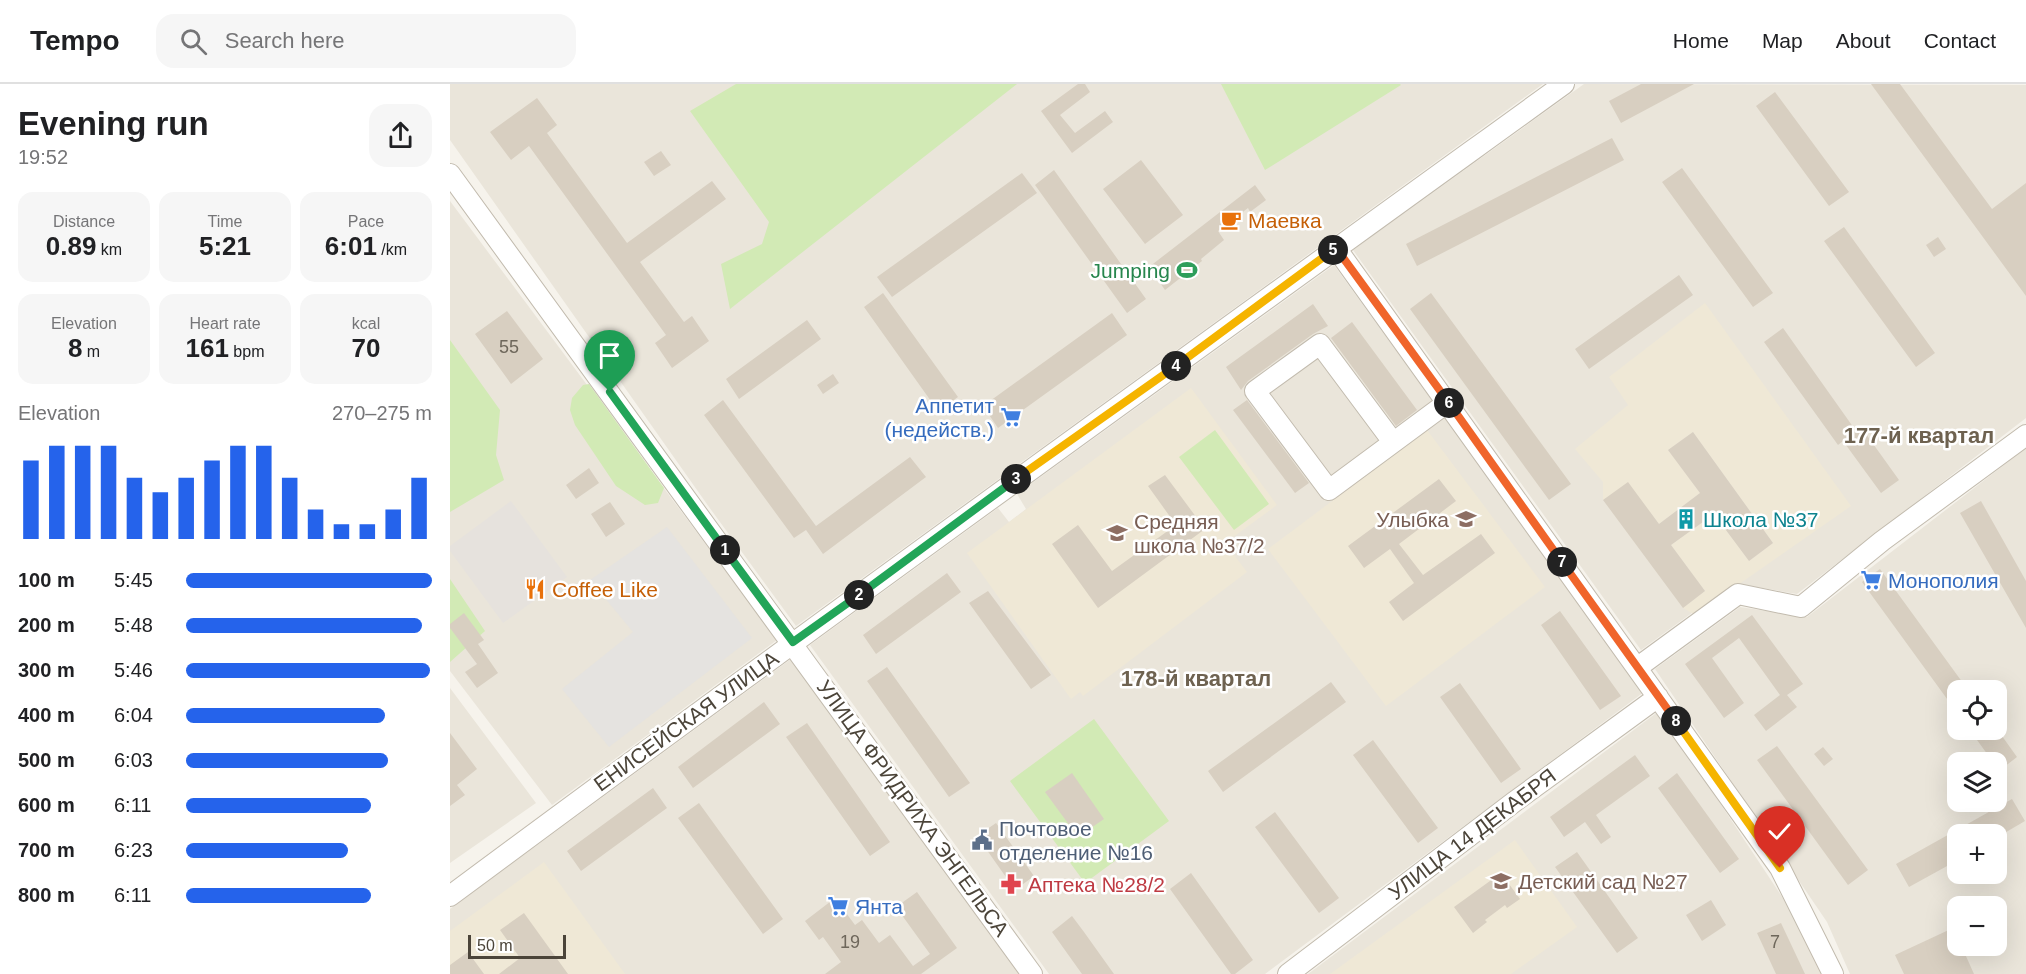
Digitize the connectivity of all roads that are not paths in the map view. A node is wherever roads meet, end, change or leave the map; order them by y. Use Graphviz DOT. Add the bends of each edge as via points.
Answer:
graph roads {
  1 [pos="1564,84"];
  2 [pos="450,174"];
  3 [pos="1336,248"];
  4 [pos="1448,402"];
  5 [pos="2026,435"];
  6 [pos="1393,442"];
  7 [pos="793,642"];
  8 [pos="1638,667"];
  9 [pos="1658,697"];
  10 [pos="450,896"];
  11 [pos="1032,974"];
  12 [pos="1288,974"];
  13 [pos="1833,974"];
  1 -- 3 [label="street, ЕНИСЕЙСКАЯ УЛИЦА"];
  2 -- 7 [label="street, УЛИЦА ФРИДРИХА ЭНГЕЛЬСА"];
  3 -- 4 [label="street"];
  3 -- 7 [label="street, ЕНИСЕЙСКАЯ УЛИЦА"];
  4 -- 6 [label="street"];
  4 -- 8 [label="street"];
  5 -- 8 [label="street" via="1882,541 1801,607 1738,594"];
  6 -- 6 [label="street" via="1329,490 1254,391 1320,344"];
  7 -- 10 [label="street, ЕНИСЕЙСКАЯ УЛИЦА"];
  7 -- 11 [label="street, УЛИЦА ФРИДРИХА ЭНГЕЛЬСА"];
  8 -- 9 [label="street"];
  9 -- 12 [label="street, УЛИЦА 14 ДЕКАБРЯ"];
  9 -- 13 [label="street" via="1780,868"];
}
